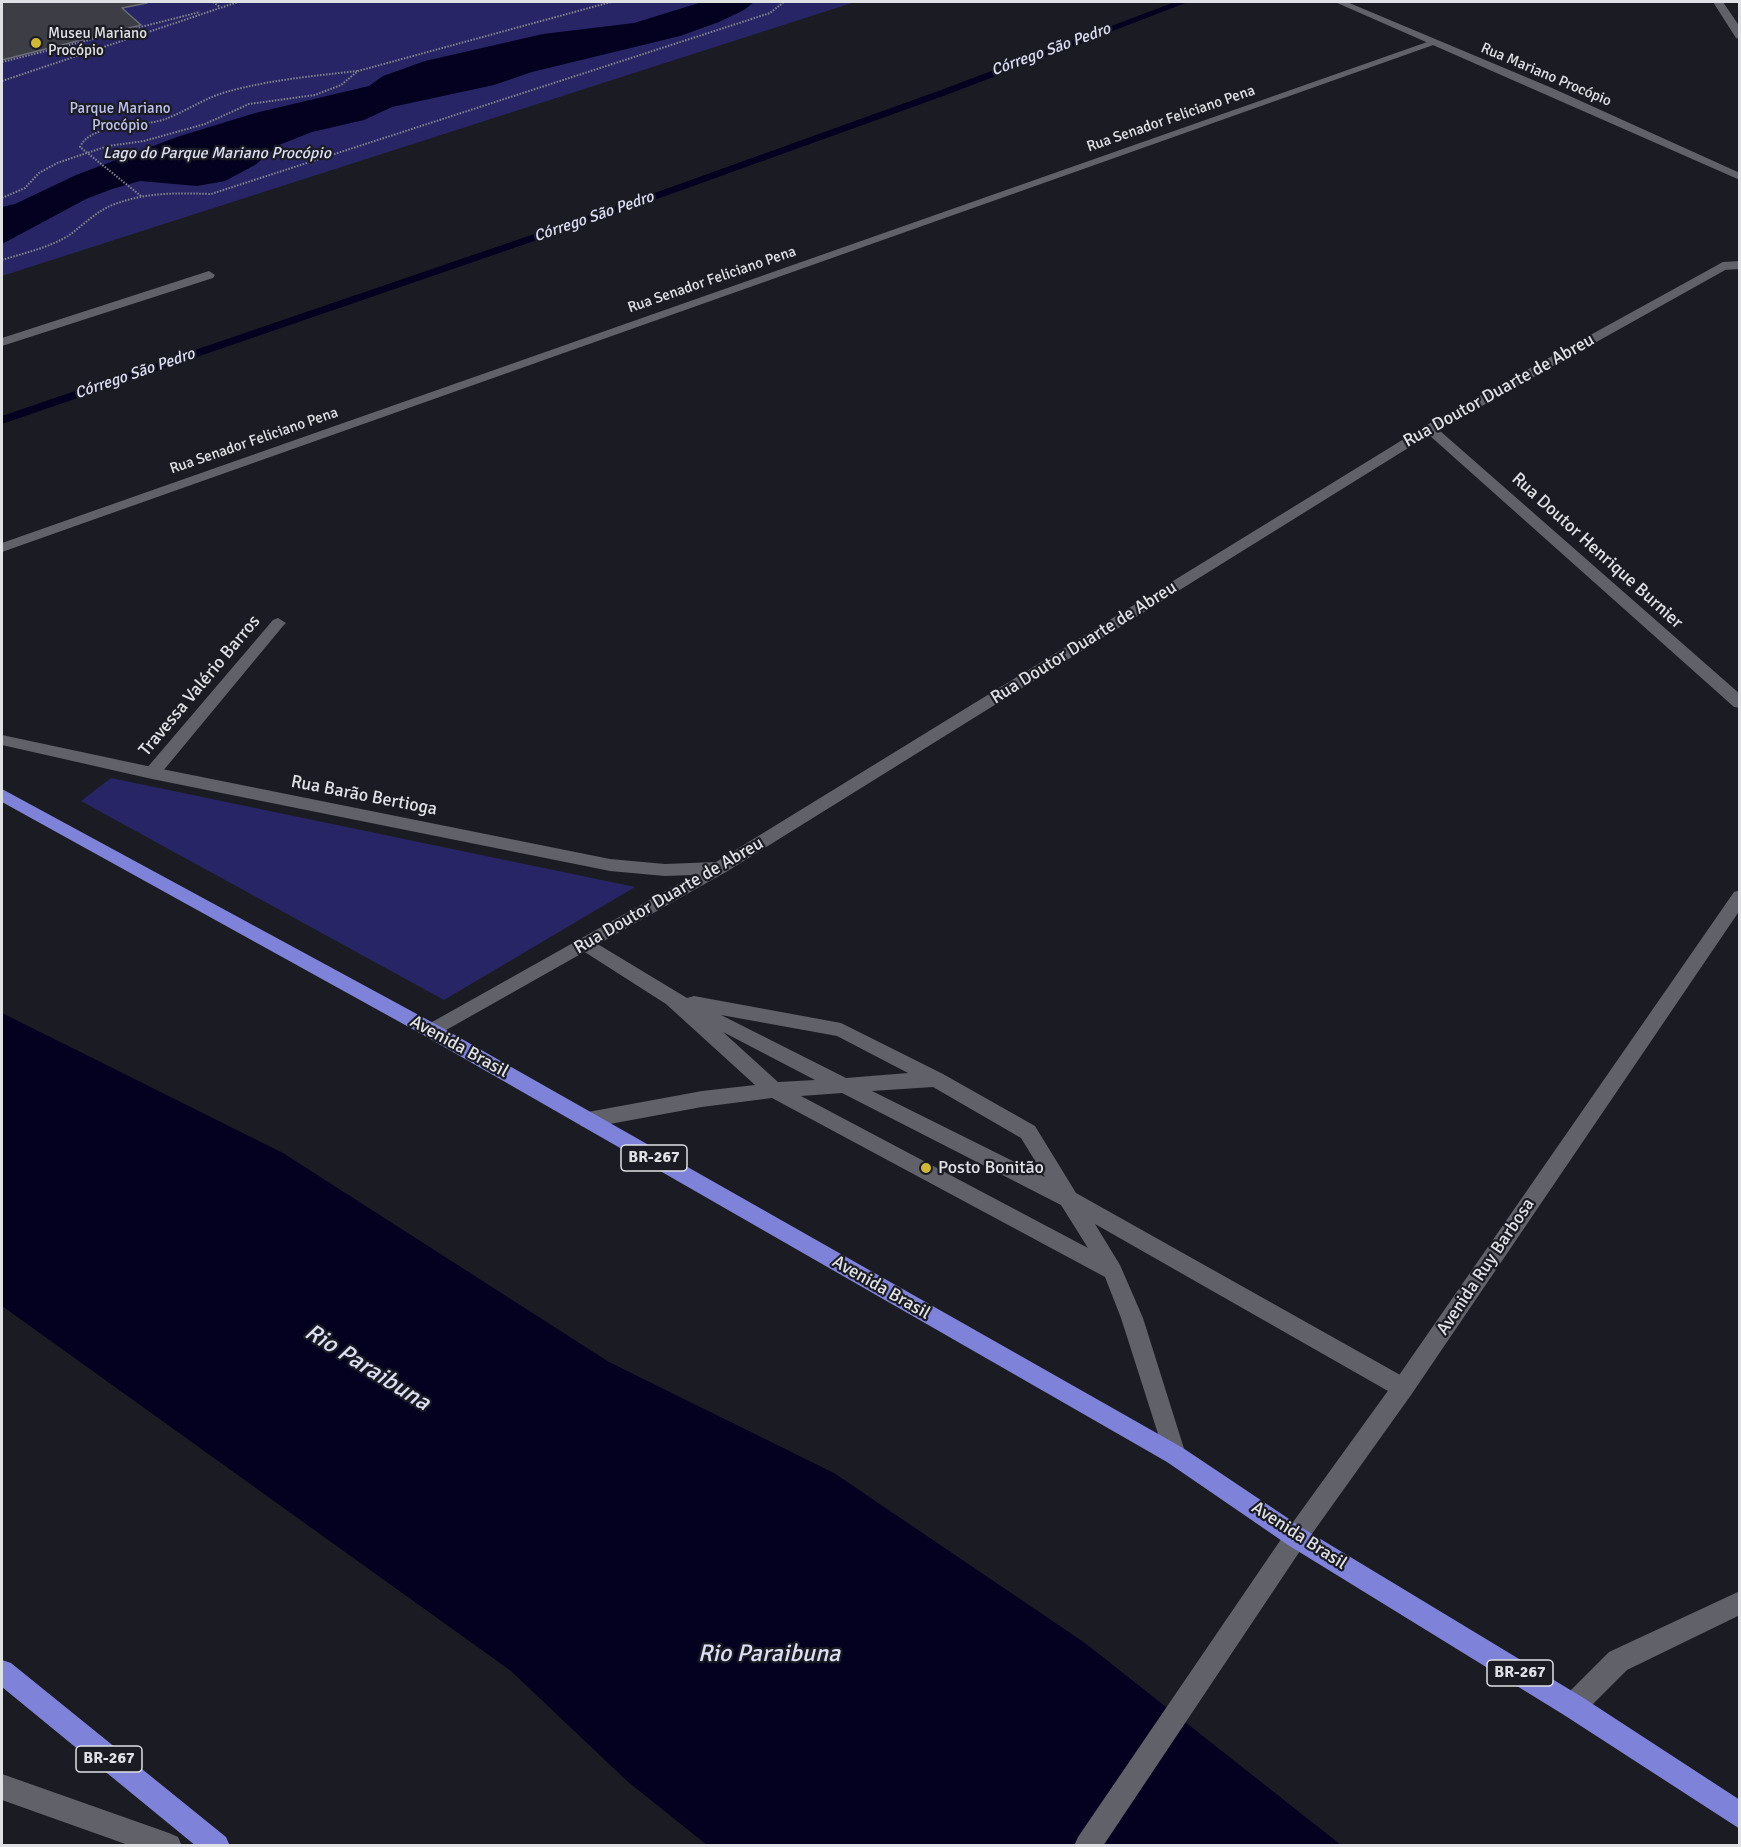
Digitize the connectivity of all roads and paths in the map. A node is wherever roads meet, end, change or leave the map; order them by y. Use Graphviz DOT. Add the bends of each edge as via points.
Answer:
graph roads {
  1 [pos="213,2"];
  2 [pos="238,2"];
  3 [pos="611,2"];
  4 [pos="784,2"];
  5 [pos="1340,2"];
  6 [pos="1718,2"];
  7 [pos="221,7"];
  8 [pos="1740,36"];
  9 [pos="1434,43"];
  10 [pos="2,62"];
  11 [pos="358,70"];
  12 [pos="2,81"];
  13 [pos="87,153"];
  14 [pos="1740,177"];
  15 [pos="141,196"];
  16 [pos="2,198"];
  17 [pos="2,260"];
  18 [pos="1740,265"];
  19 [pos="209,275"];
  20 [pos="2,342"];
  21 [pos="1430,429"];
  22 [pos="2,548"];
  23 [pos="279,623"];
  24 [pos="1740,703"];
  25 [pos="2,741"];
  26 [pos="152,774"];
  27 [pos="2,795"];
  28 [pos="720,868"];
  29 [pos="1740,896"];
  30 [pos="586,944"];
  31 [pos="673,999"];
  32 [pos="432,1031"];
  33 [pos="936,1079"];
  34 [pos="848,1087"];
  35 [pos="774,1090"];
  36 [pos="588,1120"];
  37 [pos="1069,1199"];
  38 [pos="1113,1271"];
  39 [pos="1403,1388"];
  40 [pos="1175,1455"];
  41 [pos="1296,1537"];
  42 [pos="1740,1602"];
  43 [pos="2,1672"];
  44 [pos="1573,1706"];
  45 [pos="2,1787"];
  46 [pos="1740,1816"];
  47 [pos="169,1845"];
  48 [pos="217,1845"];
  49 [pos="1087,1845"];
  1 -- 7 [label="path"];
  2 -- 7 [label="path"];
  3 -- 11 [label="path"];
  4 -- 15 [label="path" via="770,13 211,194"];
  5 -- 9 [label="street, Rua Mariano Procópio"];
  6 -- 8 [label="street"];
  7 -- 10 [label="path"];
  7 -- 12 [label="path"];
  9 -- 14 [label="street, Rua Mariano Procópio"];
  9 -- 22 [label="street, Rua Senador Feliciano Pena"];
  11 -- 13 [label="path" via="341,85 315,95 249,104 205,124"];
  11 -- 13 [label="path" via="227,92 167,119 97,132 83,140 80,147"];
  13 -- 15 [label="path"];
  13 -- 16 [label="path" via="57,163 39,173 25,188"];
  15 -- 17 [label="path" via="92,216 47,246"];
  18 -- 21 [label="street, Rua Doutor Duarte de Abreu" via="1723,266"];
  19 -- 20 [label="street"];
  21 -- 24 [label="street, Rua Doutor Henrique Burnier"];
  21 -- 28 [label="street, Rua Doutor Duarte de Abreu"];
  23 -- 26 [label="street, Travessa Valério Barros"];
  25 -- 26 [label="street, Rua Barão Bertioga"];
  26 -- 28 [label="street, Rua Barão Bertioga" via="610,865 665,870"];
  27 -- 32 [label="highway, Avenida Brasil / BR-267"];
  28 -- 30 [label="street, Rua Doutor Duarte de Abreu"];
  29 -- 39 [label="street, Avenida Ruy Barbosa"];
  30 -- 31 [label="street"];
  30 -- 32 [label="street, Rua Doutor Duarte de Abreu"];
  31 -- 33 [label="street" via="841,1030"];
  31 -- 34 [label="street"];
  31 -- 35 [label="street"];
  32 -- 36 [label="highway, Avenida Brasil / BR-267"];
  33 -- 34 [label="street"];
  33 -- 37 [label="street" via="1028,1132"];
  34 -- 35 [label="street"];
  34 -- 37 [label="street"];
  35 -- 36 [label="street"];
  35 -- 38 [label="street"];
  36 -- 40 [label="highway, Avenida Brasil / BR-267"];
  37 -- 38 [label="street"];
  37 -- 39 [label="street"];
  38 -- 40 [label="street"];
  39 -- 41 [label="street, Avenida Ruy Barbosa"];
  40 -- 41 [label="highway, Avenida Brasil / BR-267"];
  41 -- 44 [label="highway, Avenida Brasil / BR-267"];
  41 -- 49 [label="street, Avenida Ruy Barbosa"];
  42 -- 44 [label="street" via="1618,1661"];
  43 -- 48 [label="highway, BR-267"];
  44 -- 46 [label="highway, Avenida Brasil / BR-267"];
  45 -- 47 [label="street"];
}
